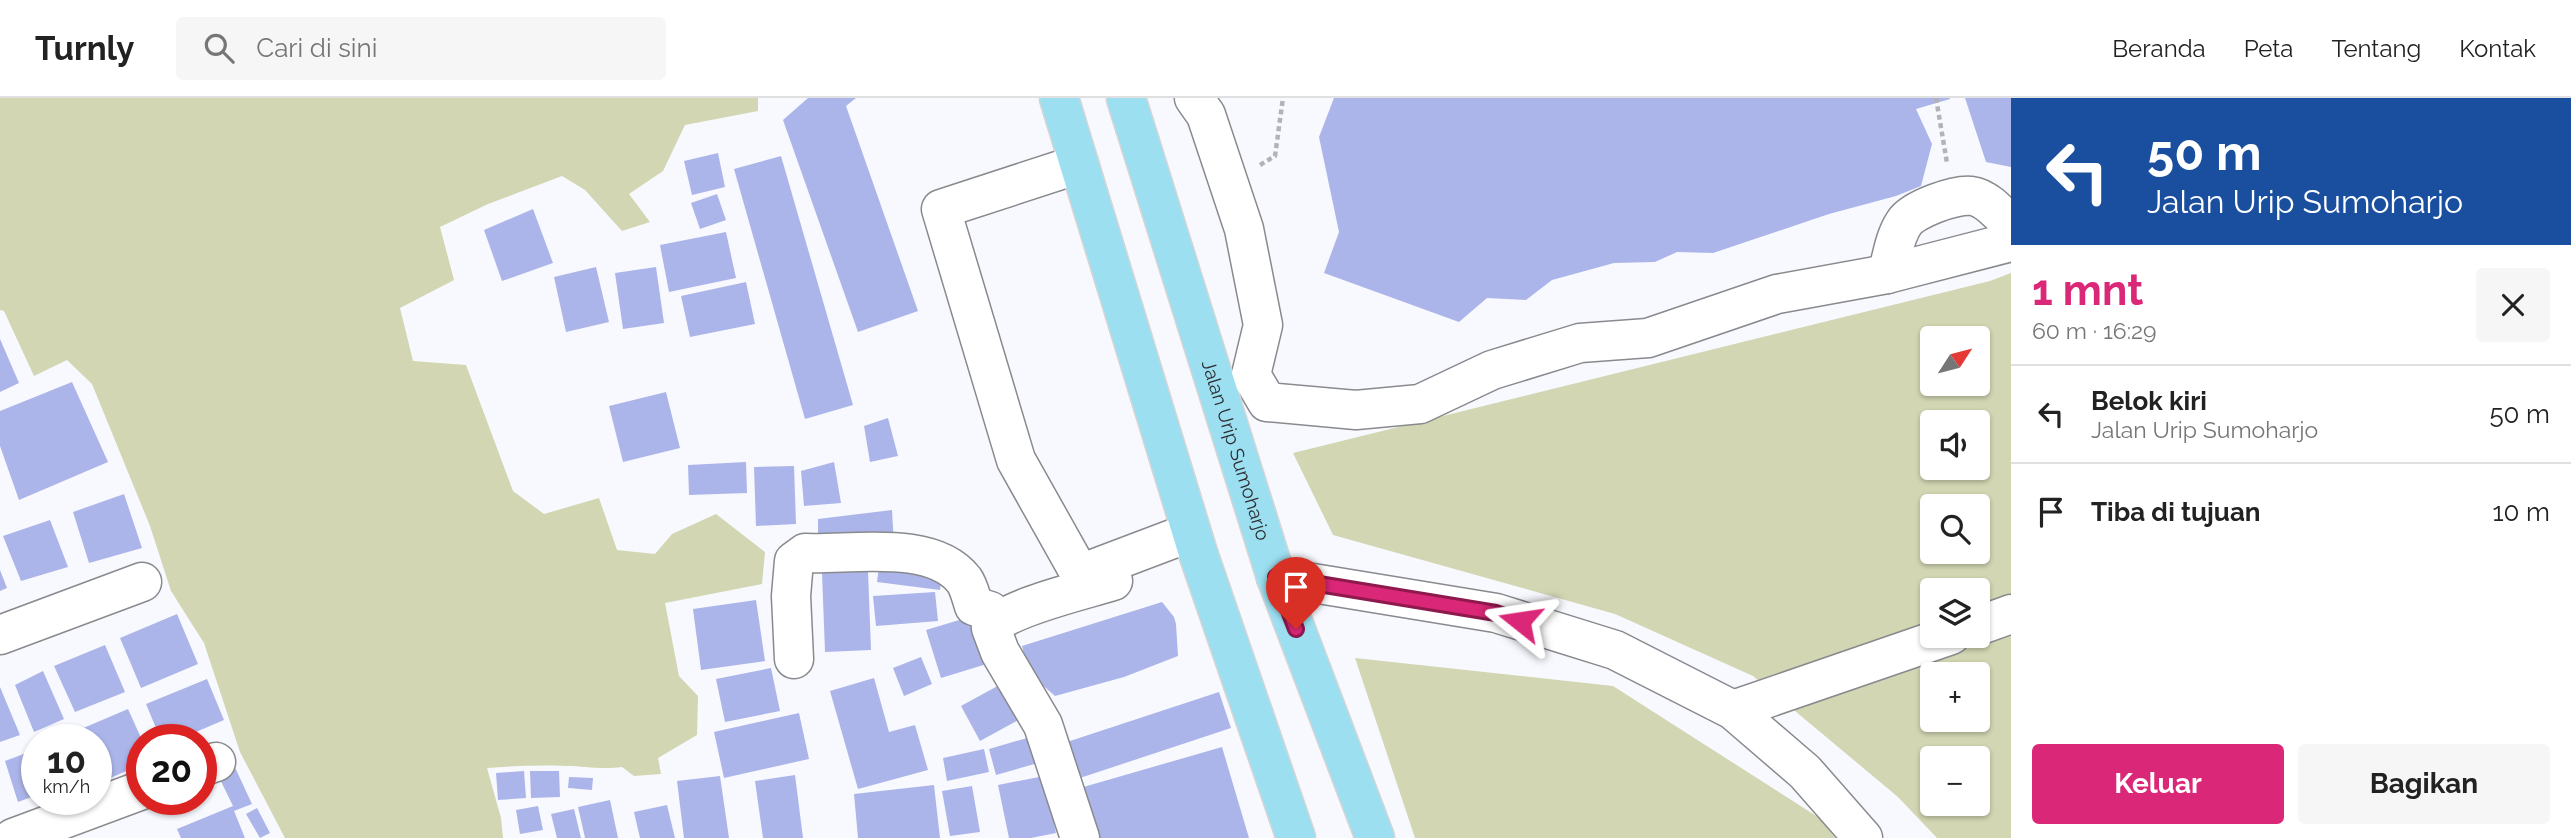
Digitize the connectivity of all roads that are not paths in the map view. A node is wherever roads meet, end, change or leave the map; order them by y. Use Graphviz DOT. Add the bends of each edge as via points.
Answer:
graph roads {
  1 [pos="1059,98"];
  2 [pos="1126,98"];
  3 [pos="1194,98"];
  4 [pos="1079,164"];
  5 [pos="2011,225"];
  6 [pos="2011,242"];
  7 [pos="1887,274"];
  8 [pos="1245,391"];
  9 [pos="1195,543"];
  10 [pos="1276,577"];
  11 [pos="142,582"];
  12 [pos="2011,614"];
  13 [pos="997,620"];
  14 [pos="1990,622"];
  15 [pos="0,635"];
  16 [pos="1920,646"];
  17 [pos="794,659"];
  18 [pos="1733,710"];
  19 [pos="126,796"];
  20 [pos="1079,834"];
  21 [pos="13,838"];
  22 [pos="1296,838"];
  23 [pos="1375,838"];
  24 [pos="1863,838"];
  1 -- 4 [label="highway"];
  2 -- 8 [label="highway, Jalan Urip Sumoharjo"];
  3 -- 8 [label="street" via="1206,115 1244,229 1263,325"];
  4 -- 9 [label="highway"];
  4 -- 9 [label="street" via="941,209 1016,460 1080,574"];
  5 -- 7 [label="street" via="1973,196 1916,211 1898,233"];
  6 -- 7 [label="street"];
  7 -- 8 [label="street" via="1777,294 1648,338 1580,343 1492,370 1420,404 1356,410"];
  8 -- 10 [label="highway, Jalan Urip Sumoharjo" via="1234,443"];
  9 -- 13 [label="street"];
  9 -- 22 [label="highway"];
  10 -- 18 [label="street" via="1496,613 1615,650"];
  10 -- 23 [label="highway, Jalan Urip Sumoharjo"];
  11 -- 15 [label="street"];
  12 -- 14 [label="street"];
  13 -- 17 [label="street" via="990,611 974,606 966,583 954,569 929,556 805,553 794,561 792,575"];
  13 -- 20 [label="street" via="991,628 995,642 1043,725"];
  16 -- 18 [label="street"];
  18 -- 24 [label="street" via="1805,772"];
  19 -- 21 [label="street"];
}
